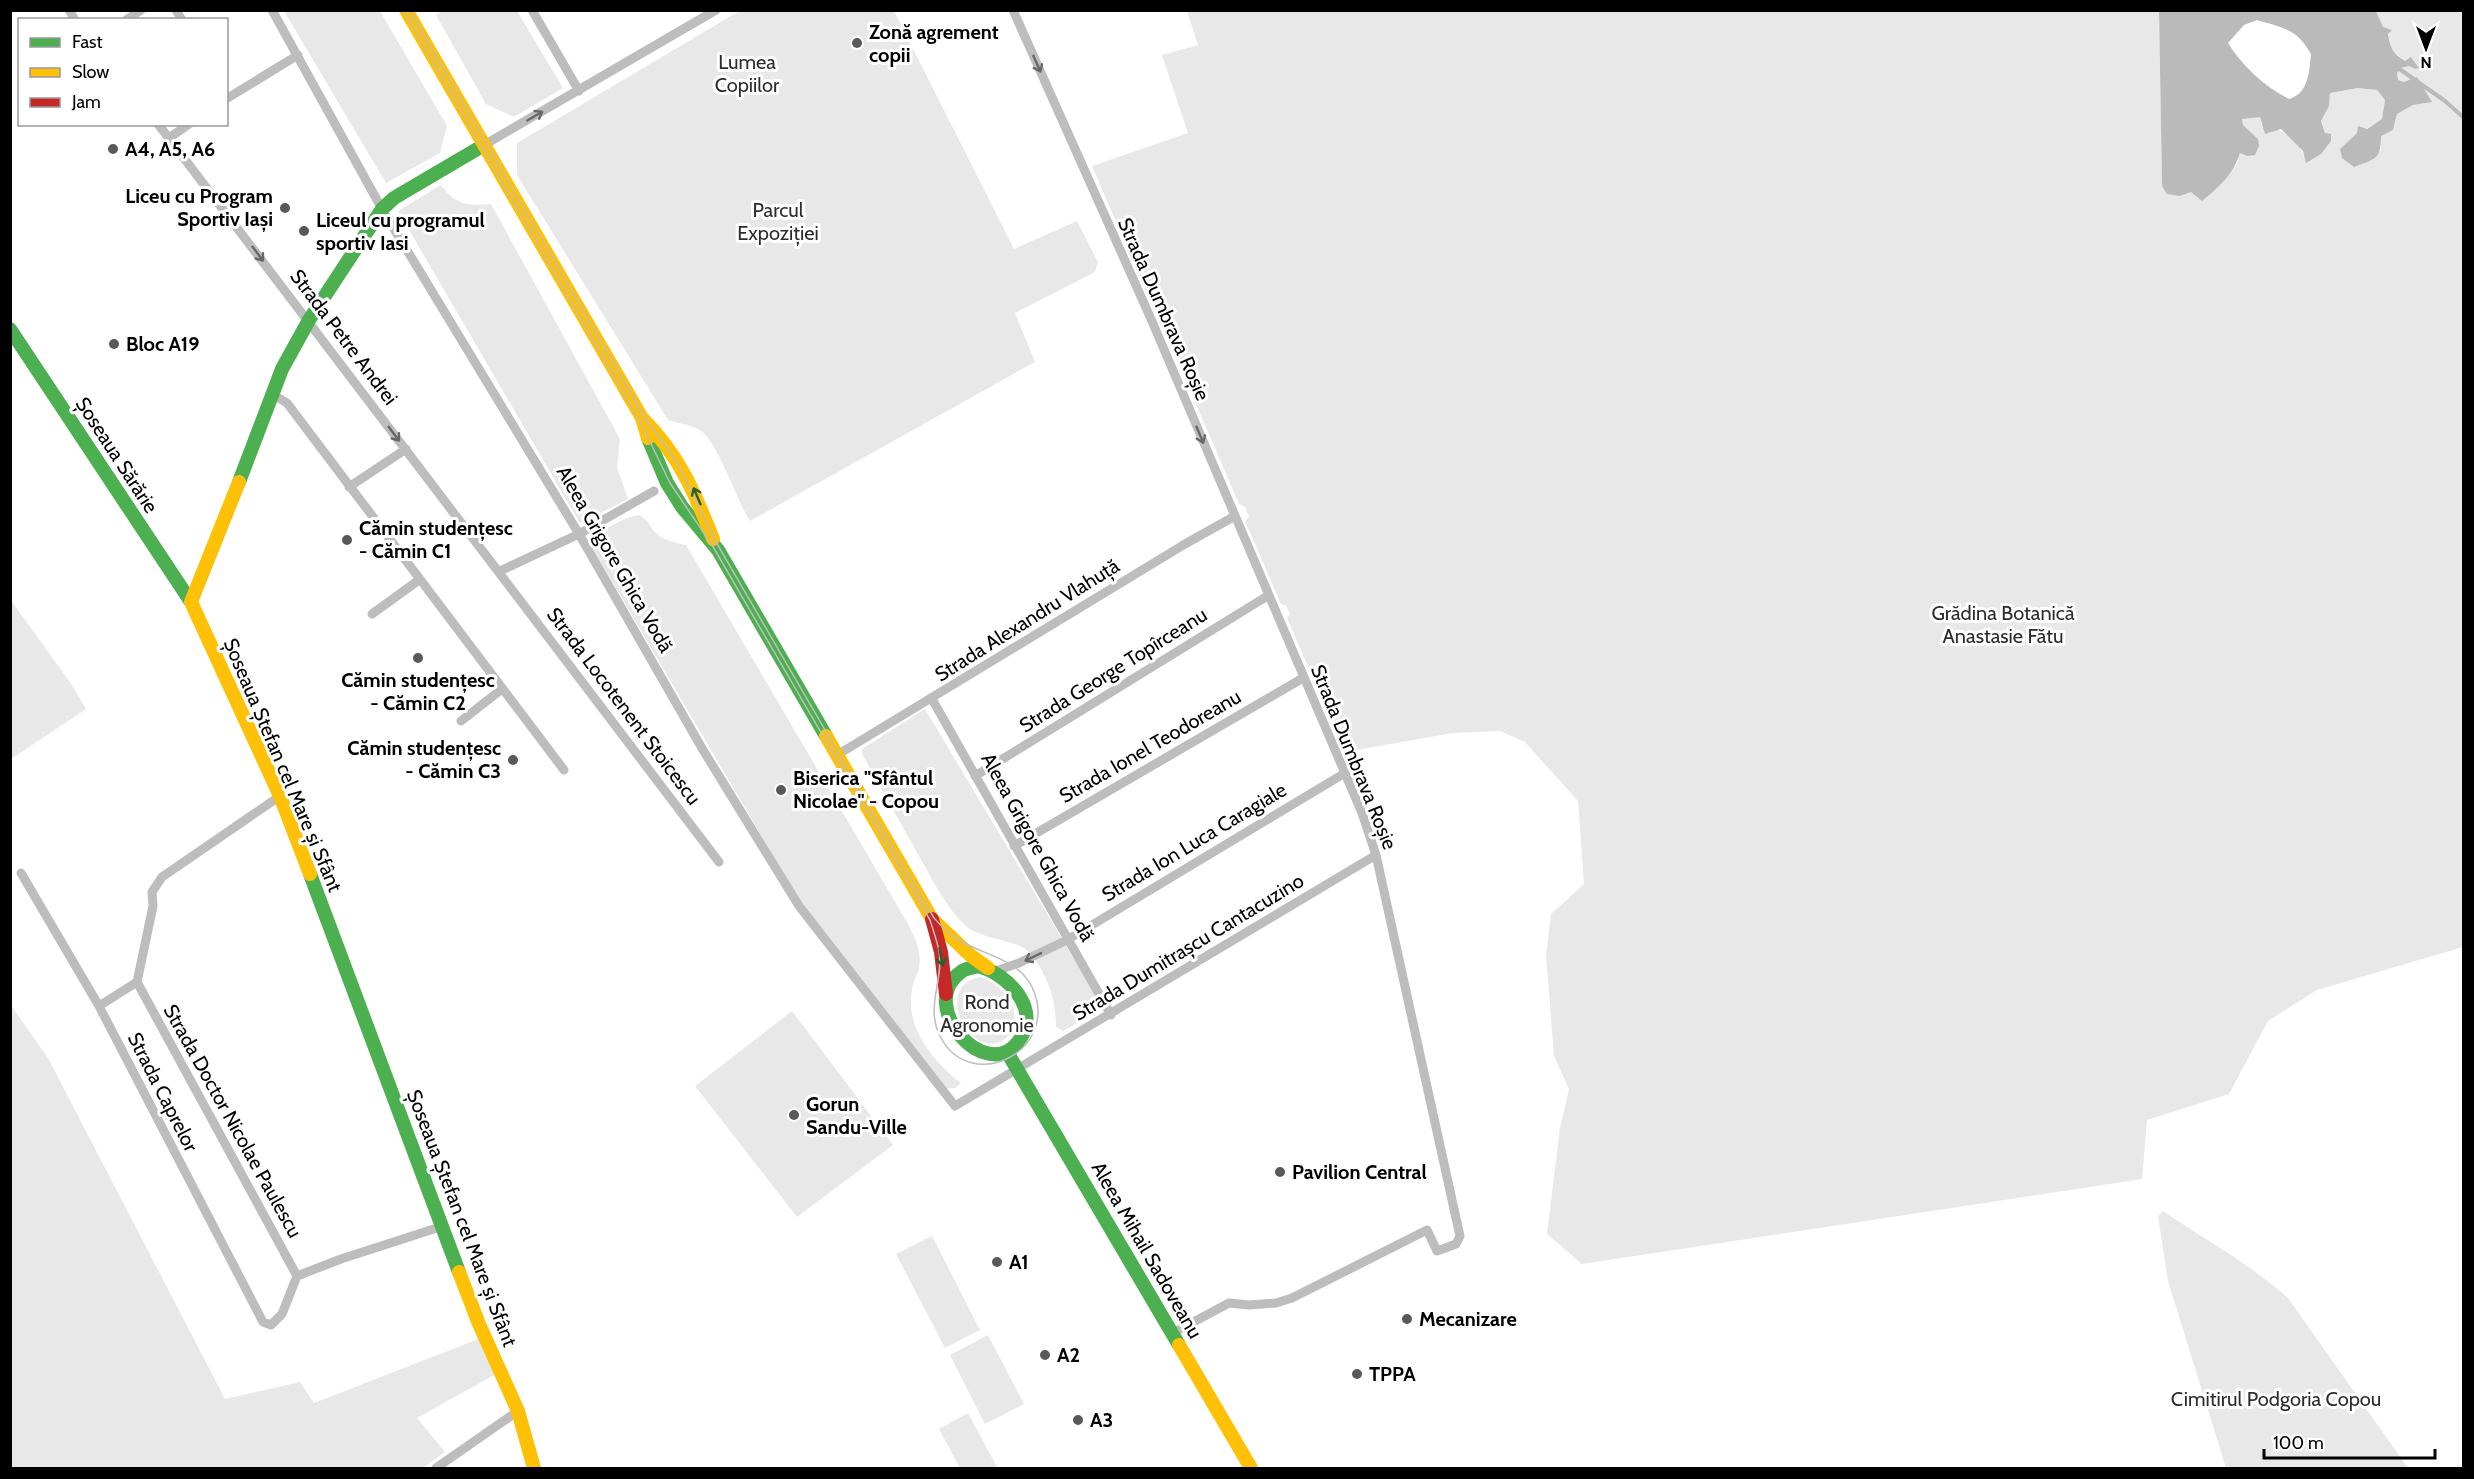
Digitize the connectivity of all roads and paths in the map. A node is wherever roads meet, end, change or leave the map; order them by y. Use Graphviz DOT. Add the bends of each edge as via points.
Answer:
graph roads {
  1 [pos="272,10"];
  2 [pos="406,10"];
  3 [pos="532,10"];
  4 [pos="716,10"];
  5 [pos="1013,10"];
  6 [pos="298,54"];
  7 [pos="579,91"];
  8 [pos="228,97"];
  9 [pos="160,126"];
  10 [pos="186,126"];
  11 [pos="169,138"];
  12 [pos="484,146"];
  13 [pos="382,209"];
  14 [pos="309,320"];
  15 [pos="10,329"];
  16 [pos="272,394"];
  17 [pos="642,418"];
  18 [pos="406,449"];
  19 [pos="349,487"];
  20 [pos="654,491"];
  21 [pos="1235,516"];
  22 [pos="579,534"];
  23 [pos="718,550"];
  24 [pos="500,572"];
  25 [pos="419,580"];
  26 [pos="1269,595"];
  27 [pos="190,602"];
  28 [pos="372,614"];
  29 [pos="1303,678"];
  30 [pos="502,689"];
  31 [pos="932,699"];
  32 [pos="461,721"];
  33 [pos="837,755"];
  34 [pos="564,770"];
  35 [pos="1345,773"];
  36 [pos="975,776"];
  37 [pos="280,796"];
  38 [pos="1014,846"];
  39 [pos="1376,855"];
  40 [pos="719,862"];
  41 [pos="21,873"];
  42 [pos="932,919"];
  43 [pos="1067,940"];
  44 [pos="992,970"];
  45 [pos="137,982"];
  46 [pos="947,996"];
  47 [pos="99,1006"];
  48 [pos="1111,1015"];
  49 [pos="1008,1052"];
  50 [pos="1018,1068"];
  51 [pos="955,1106"];
  52 [pos="443,1226"];
  53 [pos="297,1276"];
  54 [pos="1173,1333"];
  55 [pos="519,1411"];
  56 [pos="436,1468"];
  57 [pos="534,1468"];
  58 [pos="1251,1468"];
  1 -- 6 [label="street, Aleea Grigore Ghica Vodă"];
  2 -- 12 [label="main road"];
  3 -- 7 [label="street"];
  4 -- 7 [label="street"];
  5 -- 21 [label="street, Strada Dumbrava Roșie, one-way"];
  6 -- 8 [label="street"];
  6 -- 13 [label="street, Aleea Grigore Ghica Vodă"];
  12 -- 7 [label="street, one-way"];
  9 -- 11 [label="street, Strada Petre Andrei"];
  10 -- 11 [label="street"];
  11 -- 14 [label="street, Strada Petre Andrei, one-way"];
  12 -- 13 [label="main road" via="394,198"];
  12 -- 17 [label="main road"];
  13 -- 14 [label="main road"];
  13 -- 22 [label="street, Aleea Grigore Ghica Vodă"];
  14 -- 16 [label="main road"];
  14 -- 18 [label="street, Strada Petre Andrei, one-way"];
  15 -- 27 [label="main road, Șoseaua Sărărie"];
  16 -- 19 [label="street" via="287,403"];
  16 -- 27 [label="main road"];
  17 -- 23 [label="main road" via="658,467 680,503"];
  23 -- 17 [label="main road, one-way" via="689,476 676,454"];
  18 -- 19 [label="street"];
  18 -- 24 [label="street, Strada Petre Andrei"];
  19 -- 25 [label="street"];
  20 -- 22 [label="street"];
  21 -- 26 [label="street, Strada Dumbrava Roșie"];
  21 -- 31 [label="street, Strada Alexandru Vlahuță"];
  22 -- 24 [label="street"];
  22 -- 51 [label="street, Aleea Grigore Ghica Vodă" via="798,906"];
  23 -- 33 [label="main road"];
  24 -- 40 [label="street, Strada Locotenent Stoicescu"];
  25 -- 28 [label="street"];
  25 -- 30 [label="street"];
  26 -- 29 [label="street, Strada Dumbrava Roșie"];
  26 -- 36 [label="street, Strada George Topîrceanu"];
  27 -- 37 [label="main road, Șoseaua Ștefan cel Mare și Sfânt"];
  29 -- 35 [label="street, Strada Dumbrava Roșie"];
  29 -- 38 [label="street, Strada Ionel Teodoreanu"];
  30 -- 32 [label="street"];
  30 -- 34 [label="street"];
  31 -- 33 [label="street, Strada Alexandru Vlahuță"];
  31 -- 36 [label="street, Aleea Grigore Ghica Vodă"];
  33 -- 42 [label="main road"];
  35 -- 39 [label="street, Strada Dumbrava Roșie"];
  35 -- 43 [label="street, Strada Ion Luca Caragiale"];
  36 -- 38 [label="street, Aleea Grigore Ghica Vodă"];
  37 -- 45 [label="street" via="162,877 152,892 153,906"];
  37 -- 52 [label="main road, Șoseaua Ștefan cel Mare și Sfânt"];
  38 -- 43 [label="street, Aleea Grigore Ghica Vodă"];
  39 -- 48 [label="street, Strada Dumitrașcu Cantacuzino"];
  39 -- 54 [label="street, Strada Dumbrava Roșie" via="1460,1236 1456,1244 1437,1251 1427,1230 1292,1298 1258,1304 1229,1303"];
  41 -- 47 [label="street, Strada Caprelor"];
  42 -- 44 [label="main road"];
  42 -- 46 [label="main road, one-way"];
  43 -- 44 [label="street, Strada Ion Luca Caragiale, one-way" via="1019,963"];
  43 -- 48 [label="street, Aleea Grigore Ghica Vodă"];
  44 -- 46 [label="main road" via="978,966 960,973 949,985"];
  44 -- 49 [label="main road" via="1007,978 1016,989 1025,1012 1021,1039"];
  45 -- 47 [label="street"];
  45 -- 53 [label="street, Strada Doctor Nicolae Paulescu"];
  46 -- 49 [label="main road" via="948,1017 967,1045 988,1054"];
  47 -- 53 [label="street, Strada Caprelor" via="262,1322 272,1325 282,1314"];
  48 -- 50 [label="street, Strada Dumitrașcu Cantacuzino"];
  49 -- 50 [label="main road, Aleea Mihail Sadoveanu"];
  50 -- 51 [label="street, Strada Dumitrașcu Cantacuzino"];
  50 -- 54 [label="main road, Aleea Mihail Sadoveanu"];
  52 -- 53 [label="street"];
  52 -- 55 [label="main road, Șoseaua Ștefan cel Mare și Sfânt" via="478,1324"];
  54 -- 58 [label="main road, Aleea Mihail Sadoveanu"];
  55 -- 56 [label="street"];
  55 -- 57 [label="main road, Șoseaua Ștefan cel Mare și Sfânt"];
}
